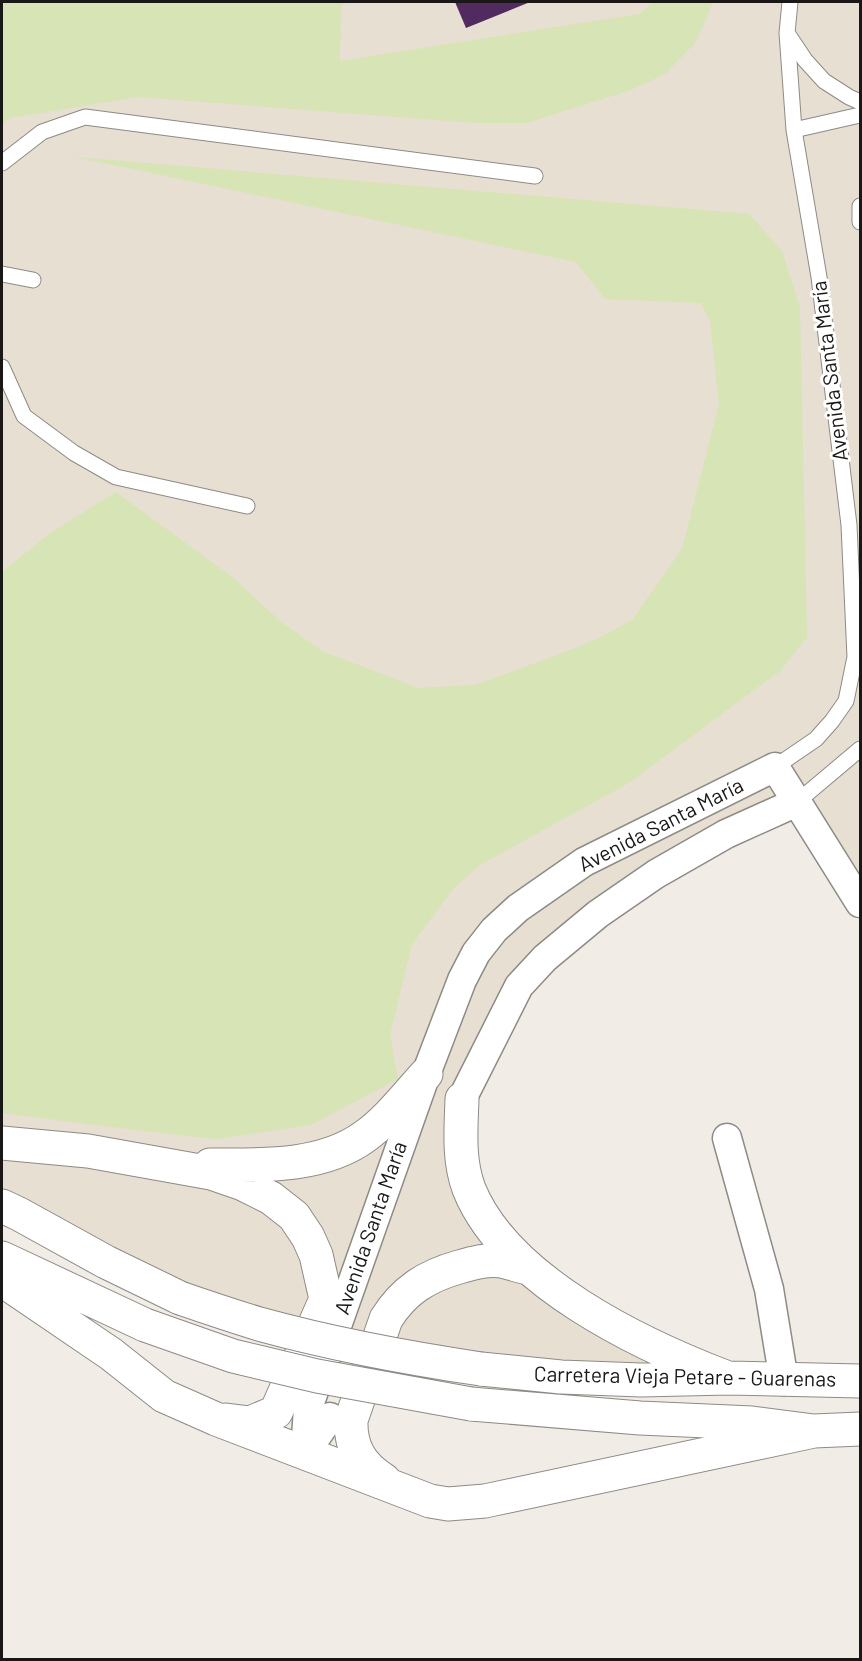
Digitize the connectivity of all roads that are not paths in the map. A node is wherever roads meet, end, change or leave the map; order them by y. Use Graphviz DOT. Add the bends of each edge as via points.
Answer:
graph roads {
  1 [pos="790,2"];
  2 [pos="787,33"];
  3 [pos="861,102"];
  4 [pos="861,115"];
  5 [pos="794,130"];
  6 [pos="2,163"];
  7 [pos="535,176"];
  8 [pos="861,206"];
  9 [pos="861,222"];
  10 [pos="2,274"];
  11 [pos="33,280"];
  12 [pos="2,367"];
  13 [pos="247,506"];
  14 [pos="856,607"];
  15 [pos="861,749"];
  16 [pos="775,767"];
  17 [pos="798,802"];
  18 [pos="861,903"];
  19 [pos="426,1074"];
  20 [pos="462,1099"];
  21 [pos="727,1138"];
  22 [pos="2,1143"];
  23 [pos="177,1166"];
  24 [pos="2,1206"];
  25 [pos="2,1258"];
  26 [pos="528,1268"];
  27 [pos="2,1280"];
  28 [pos="728,1378"];
  29 [pos="784,1381"];
  30 [pos="861,1381"];
  31 [pos="330,1417"];
  32 [pos="216,1419"];
  33 [pos="861,1429"];
  34 [pos="814,1431"];
  35 [pos="306,1454"];
  36 [pos="414,1496"];
  1 -- 2 [label="lane, Avenida Santa María"];
  2 -- 3 [label="lane" via="824,81"];
  2 -- 5 [label="lane, Avenida Santa María"];
  4 -- 5 [label="lane"];
  5 -- 14 [label="lane, Avenida Santa María" via="819,277"];
  6 -- 7 [label="lane" via="42,132 85,117"];
  8 -- 9 [label="lane"];
  10 -- 11 [label="lane"];
  12 -- 13 [label="lane" via="24,416 74,453 116,477"];
  14 -- 16 [label="lane, Avenida Santa María" via="855,657 846,701 816,739"];
  15 -- 17 [label="lane, Avenida Santa María"];
  16 -- 17 [label="street"];
  16 -- 19 [label="street, Avenida Santa María" via="584,862 518,908 476,953"];
  17 -- 18 [label="street"];
  17 -- 20 [label="street, Avenida Santa María" via="726,834 656,874 598,914 545,958 519,986"];
  19 -- 23 [label="main road" via="363,1138 316,1159"];
  19 -- 35 [label="street, Avenida Santa María" via="308,1408"];
  20 -- 26 [label="main road" via="461,1151 469,1188 491,1227"];
  21 -- 29 [label="street" via="769,1289"];
  22 -- 23 [label="main road" via="88,1151"];
  23 -- 32 [label="main road" via="243,1184 271,1198 294,1216 316,1255 326,1299 276,1412 250,1423"];
  24 -- 28 [label="main road, Carretera Vieja Petare - Guarenas, bridge" via="180,1298 260,1324 331,1341 412,1359 561,1377"];
  25 -- 34 [label="main road, Carretera Vieja Petare - Guarenas, bridge" via="145,1325 233,1356 317,1376 471,1404 640,1418 752,1422"];
  26 -- 28 [label="main road" via="616,1328"];
  26 -- 36 [label="main road" via="486,1261 445,1271 405,1293 386,1319 351,1420 351,1432 358,1457 370,1471"];
  27 -- 32 [label="main road" via="111,1354 164,1396"];
  28 -- 29 [label="main road, Carretera Vieja Petare - Guarenas"];
  29 -- 30 [label="main road, Carretera Vieja Petare - Guarenas"];
  31 -- 35 [label="street"];
  32 -- 35 [label="main road"];
  33 -- 34 [label="main road, Carretera Vieja Petare - Guarenas"];
  34 -- 36 [label="main road" via="485,1501 448,1504"];
  35 -- 36 [label="main road"];
}
